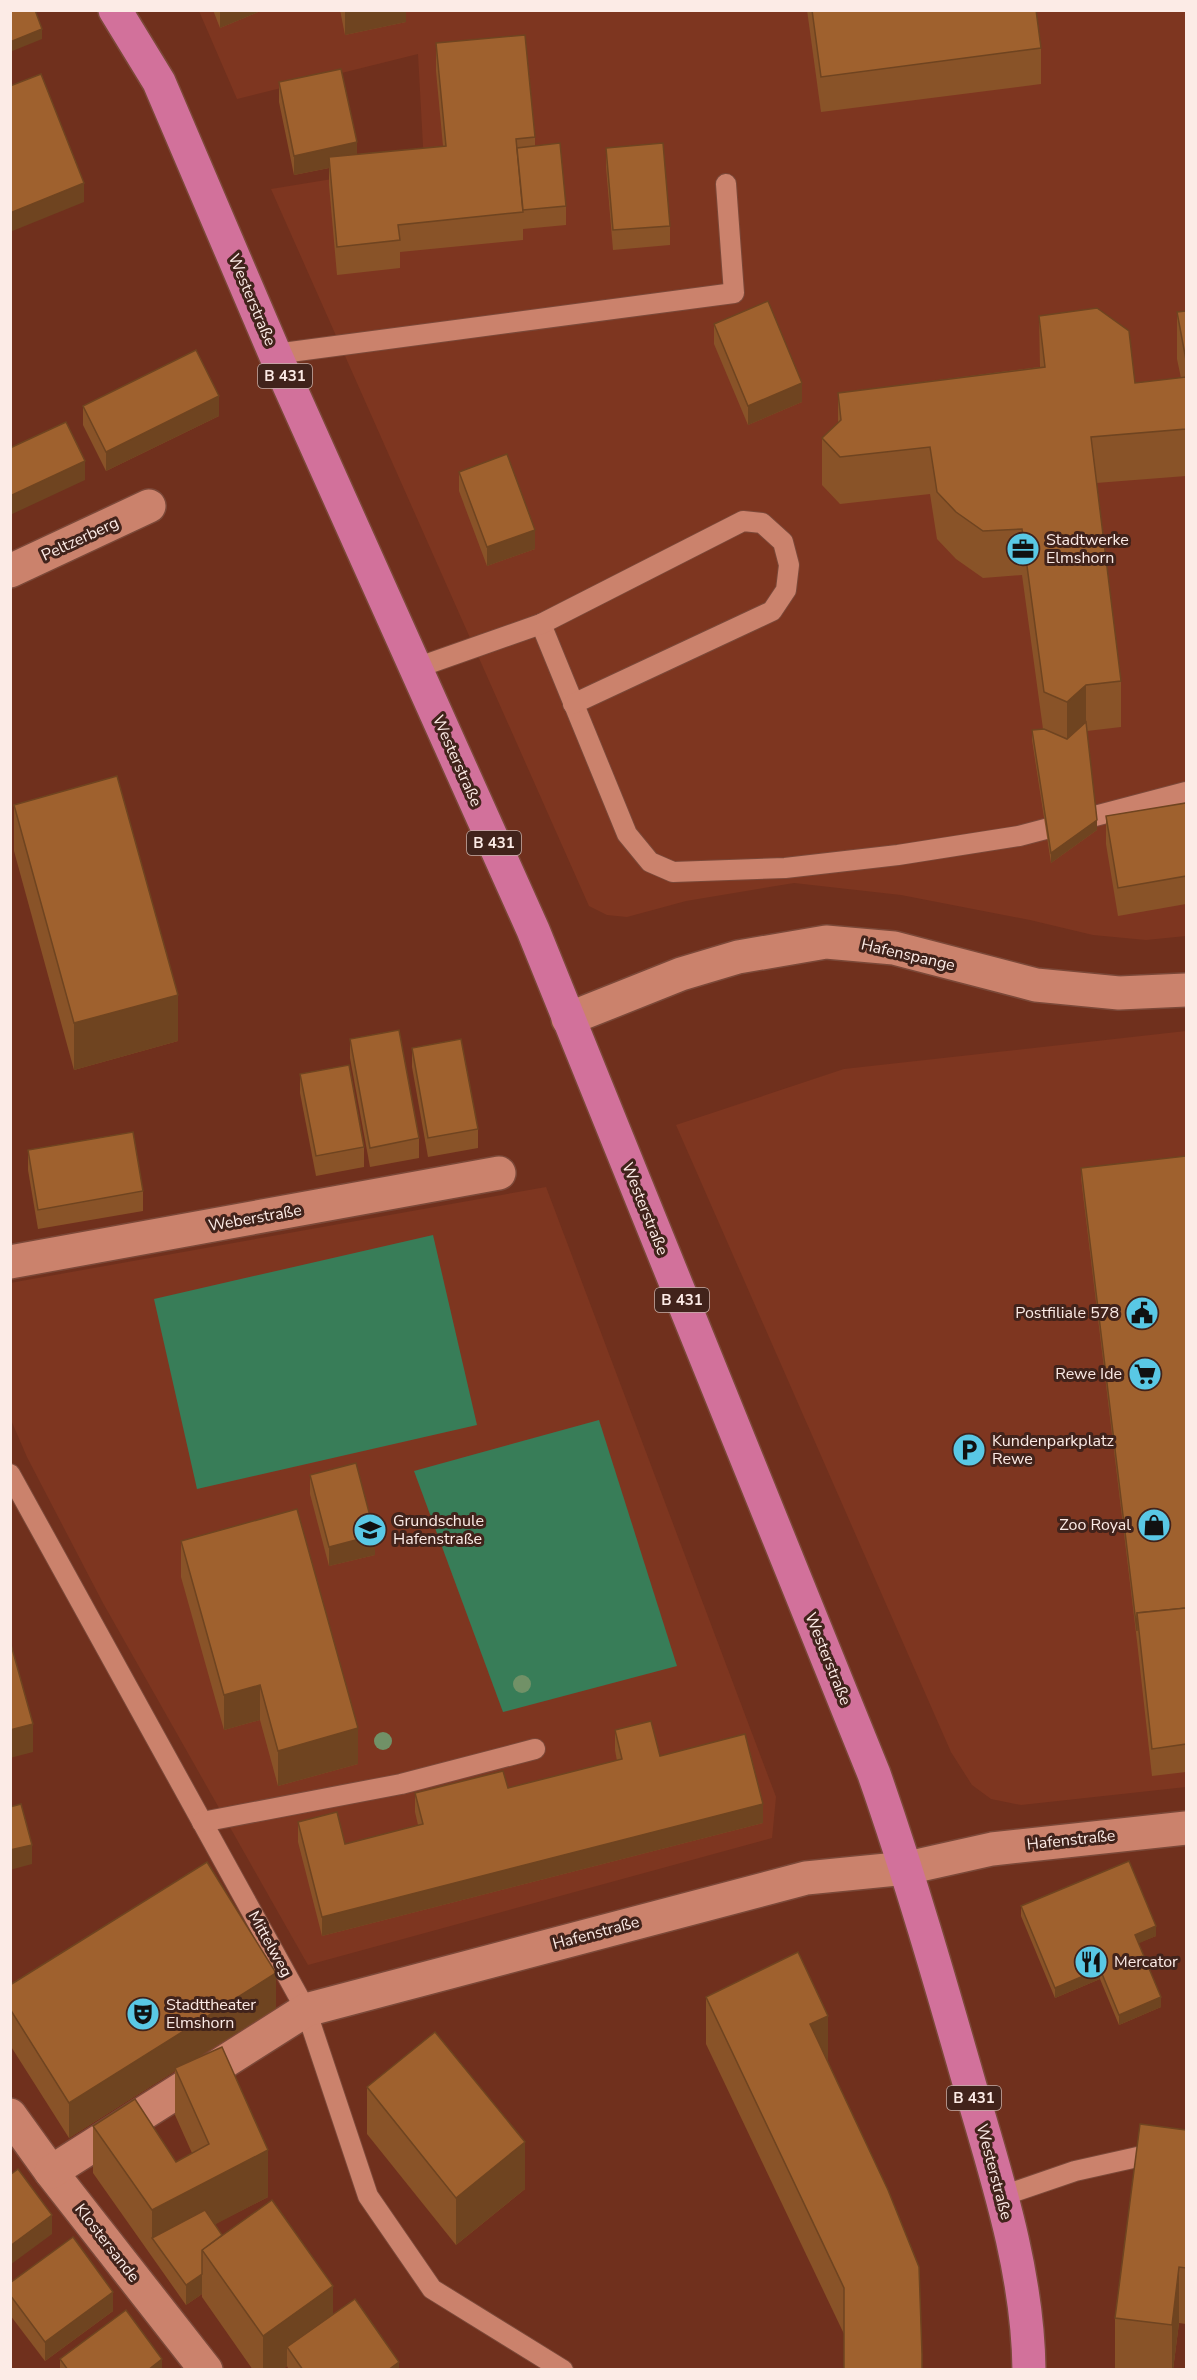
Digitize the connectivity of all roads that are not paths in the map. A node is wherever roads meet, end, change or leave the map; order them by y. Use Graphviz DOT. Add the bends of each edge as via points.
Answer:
graph roads {
  1 [pos="115,10"];
  2 [pos="142,10"];
  3 [pos="159,82"];
  4 [pos="726,184"];
  5 [pos="275,354"];
  6 [pos="149,506"];
  7 [pos="10,571"];
  8 [pos="541,624"];
  9 [pos="416,668"];
  10 [pos="573,704"];
  11 [pos="1186,792"];
  12 [pos="1186,990"];
  13 [pos="568,1019"];
  14 [pos="500,1173"];
  15 [pos="10,1262"];
  16 [pos="10,1474"];
  17 [pos="535,1749"];
  18 [pos="202,1822"];
  19 [pos="1186,1828"];
  20 [pos="907,1869"];
  21 [pos="306,2010"];
  22 [pos="10,2115"];
  23 [pos="1186,2161"];
  24 [pos="51,2172"];
  25 [pos="1002,2196"];
  26 [pos="206,2370"];
  27 [pos="563,2370"];
  28 [pos="1029,2370"];
  1 -- 3 [label="main road, Westerstraße / B 431"];
  2 -- 3 [label="main road, Westerstraße / B 431"];
  3 -- 5 [label="main road, Westerstraße / B 431"];
  4 -- 5 [label="lane" via="734,293"];
  5 -- 9 [label="main road, Westerstraße / B 431"];
  6 -- 7 [label="street, Peltzerberg"];
  8 -- 9 [label="lane"];
  8 -- 10 [label="lane"];
  8 -- 10 [label="lane" via="743,521 762,523 783,542 789,564 786,590 772,611"];
  9 -- 13 [label="main road, Westerstraße / B 431" via="533,930"];
  10 -- 11 [label="lane" via="627,834 650,862 673,872 784,868 997,840"];
  12 -- 13 [label="street, Hafenspange" via="1119,993 1036,985 894,948 825,942 758,953 692,971"];
  13 -- 20 [label="main road, Westerstraße / B 431" via="874,1774"];
  14 -- 15 [label="street, Weberstraße"];
  16 -- 18 [label="lane, Mittelweg"];
  17 -- 18 [label="lane" via="401,1784"];
  18 -- 21 [label="lane, Mittelweg"];
  19 -- 20 [label="street, Hafenstraße" via="992,1849"];
  20 -- 21 [label="street, Hafenstraße" via="806,1878"];
  20 -- 25 [label="main road, Westerstraße / B 431"];
  21 -- 24 [label="street, Hafenstraße"];
  21 -- 27 [label="lane, Mittelweg" via="368,2196 432,2289"];
  22 -- 24 [label="street, Klostersande"];
  23 -- 25 [label="lane" via="1142,2156 1074,2171"];
  24 -- 26 [label="street, Klostersande"];
  25 -- 28 [label="main road, Westerstraße / B 431" via="1028,2330"];
}
